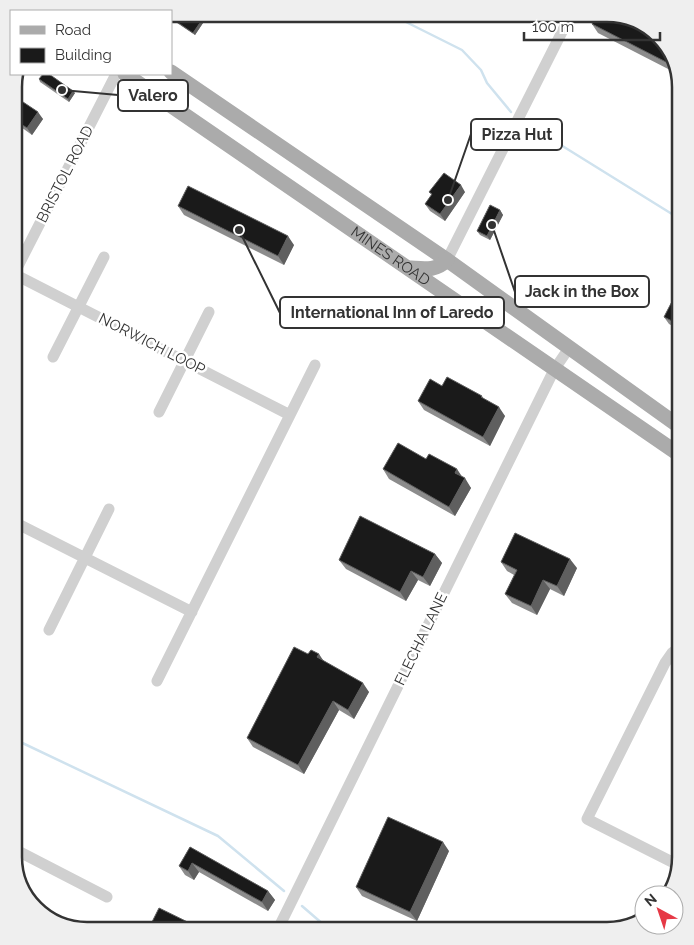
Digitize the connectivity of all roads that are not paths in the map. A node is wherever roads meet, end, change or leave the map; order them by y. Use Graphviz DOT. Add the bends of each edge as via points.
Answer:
graph roads {
  1 [pos="566,23"];
  2 [pos="172,73"];
  3 [pos="115,75"];
  4 [pos="127,75"];
  5 [pos="23,256"];
  6 [pos="104,257"];
  7 [pos="447,260"];
  8 [pos="409,268"];
  9 [pos="23,279"];
  10 [pos="79,307"];
  11 [pos="210,312"];
  12 [pos="569,348"];
  13 [pos="53,357"];
  14 [pos="185,361"];
  15 [pos="315,365"];
  16 [pos="554,370"];
  17 [pos="159,412"];
  18 [pos="290,415"];
  19 [pos="672,421"];
  20 [pos="672,450"];
  21 [pos="109,509"];
  22 [pos="23,527"];
  23 [pos="85,558"];
  24 [pos="192,612"];
  25 [pos="49,630"];
  26 [pos="672,653"];
  27 [pos="157,681"];
  28 [pos="23,854"];
  29 [pos="672,862"];
  30 [pos="107,897"];
  31 [pos="282,922"];
  1 -- 7 [label="street"];
  2 -- 7 [label="main road, MINES ROAD"];
  3 -- 5 [label="street, BRISTOL ROAD"];
  4 -- 8 [label="main road, MINES ROAD"];
  6 -- 10 [label="street"];
  7 -- 8 [label="main road" via="440,267 428,270"];
  7 -- 12 [label="main road, MINES ROAD"];
  8 -- 16 [label="main road, MINES ROAD"];
  9 -- 10 [label="street, NORWICH LOOP"];
  10 -- 13 [label="street"];
  10 -- 14 [label="street, NORWICH LOOP"];
  11 -- 14 [label="street"];
  12 -- 16 [label="street, FLECHA LANE"];
  12 -- 19 [label="main road, MINES ROAD"];
  14 -- 17 [label="street"];
  14 -- 18 [label="street, NORWICH LOOP"];
  15 -- 18 [label="street"];
  16 -- 20 [label="main road, MINES ROAD"];
  16 -- 31 [label="street, FLECHA LANE"];
  18 -- 24 [label="street"];
  21 -- 23 [label="street"];
  22 -- 23 [label="street"];
  23 -- 24 [label="street"];
  23 -- 25 [label="street"];
  24 -- 27 [label="street"];
  26 -- 29 [label="street" via="586,819"];
  28 -- 30 [label="street"];
}
